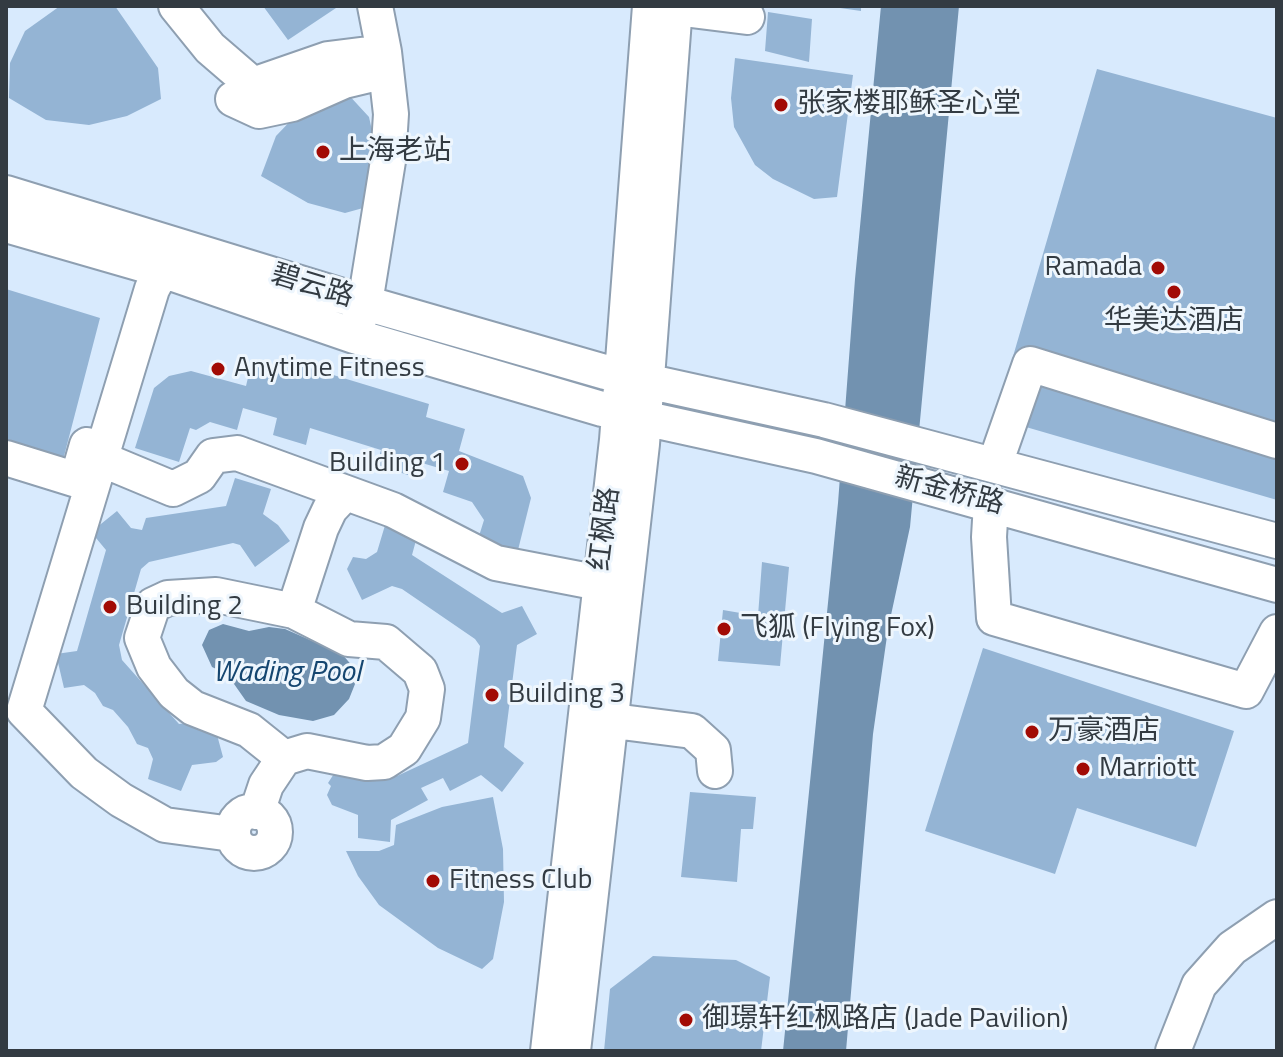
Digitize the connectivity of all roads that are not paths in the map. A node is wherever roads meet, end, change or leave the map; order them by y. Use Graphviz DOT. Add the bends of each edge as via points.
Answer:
graph roads {
  1 [pos="176,6"];
  2 [pos="375,6"];
  3 [pos="666,7"];
  4 [pos="747,17"];
  5 [pos="385,62"];
  6 [pos="233,99"];
  7 [pos="6,193"];
  8 [pos="6,225"];
  9 [pos="144,255"];
  10 [pos="365,303"];
  11 [pos="354,336"];
  12 [pos="633,377"];
  13 [pos="630,414"];
  14 [pos="1277,441"];
  15 [pos="6,458"];
  16 [pos="101,459"];
  17 [pos="995,464"];
  18 [pos="345,493"];
  19 [pos="991,503"];
  20 [pos="1277,541"];
  21 [pos="584,580"];
  22 [pos="1277,585"];
  23 [pos="294,611"];
  24 [pos="1277,632"];
  25 [pos="598,719"];
  26 [pos="284,758"];
  27 [pos="715,771"];
  28 [pos="1277,917"];
  29 [pos="548,1051"];
  30 [pos="573,1051"];
  31 [pos="1173,1051"];
  1 -- 5 [label="street" via="210,48 253,85 328,59"];
  2 -- 5 [label="street"];
  3 -- 4 [label="street"];
  3 -- 12 [label="street, 红枫路"];
  5 -- 6 [label="street" via="292,104 259,111"];
  5 -- 10 [label="street" via="391,114 388,161"];
  7 -- 9 [label="street, 碧云路"];
  8 -- 9 [label="street, 碧云路"];
  9 -- 10 [label="street, 碧云路"];
  9 -- 11 [label="street, 碧云路"];
  9 -- 15 [label="street" via="77,480"];
  9 -- 16 [label="street" via="152,289"];
  10 -- 11 [label="street"];
  10 -- 12 [label="street, 碧云路"];
  11 -- 13 [label="street, 碧云路"];
  12 -- 13 [label="street, 红枫路"];
  12 -- 17 [label="street, 新金桥路"];
  13 -- 19 [label="street, 新金桥路"];
  13 -- 25 [label="street, 红枫路"];
  14 -- 17 [label="street" via="1030,364"];
  16 -- 18 [label="street" via="173,489 199,476 213,456 237,453"];
  16 -- 26 [label="street" via="24,711 84,773 165,825 244,823"];
  17 -- 20 [label="street, 新金桥路"];
  18 -- 21 [label="street" via="393,510 496,563"];
  18 -- 23 [label="street" via="321,528"];
  19 -- 22 [label="street, 新金桥路"];
  19 -- 24 [label="street" via="994,618 1246,691"];
  23 -- 26 [label="street" via="349,639 386,642 420,671 427,689 423,718 404,749 384,762 307,751"];
  23 -- 26 [label="street" via="216,595 168,598 153,605 142,638 154,667 174,693 193,708 249,730"];
  25 -- 27 [label="street" via="692,731 713,750"];
  25 -- 29 [label="street, 红枫路"];
  25 -- 30 [label="street, 红枫路"];
  28 -- 31 [label="street" via="1232,948 1199,985"];
}
